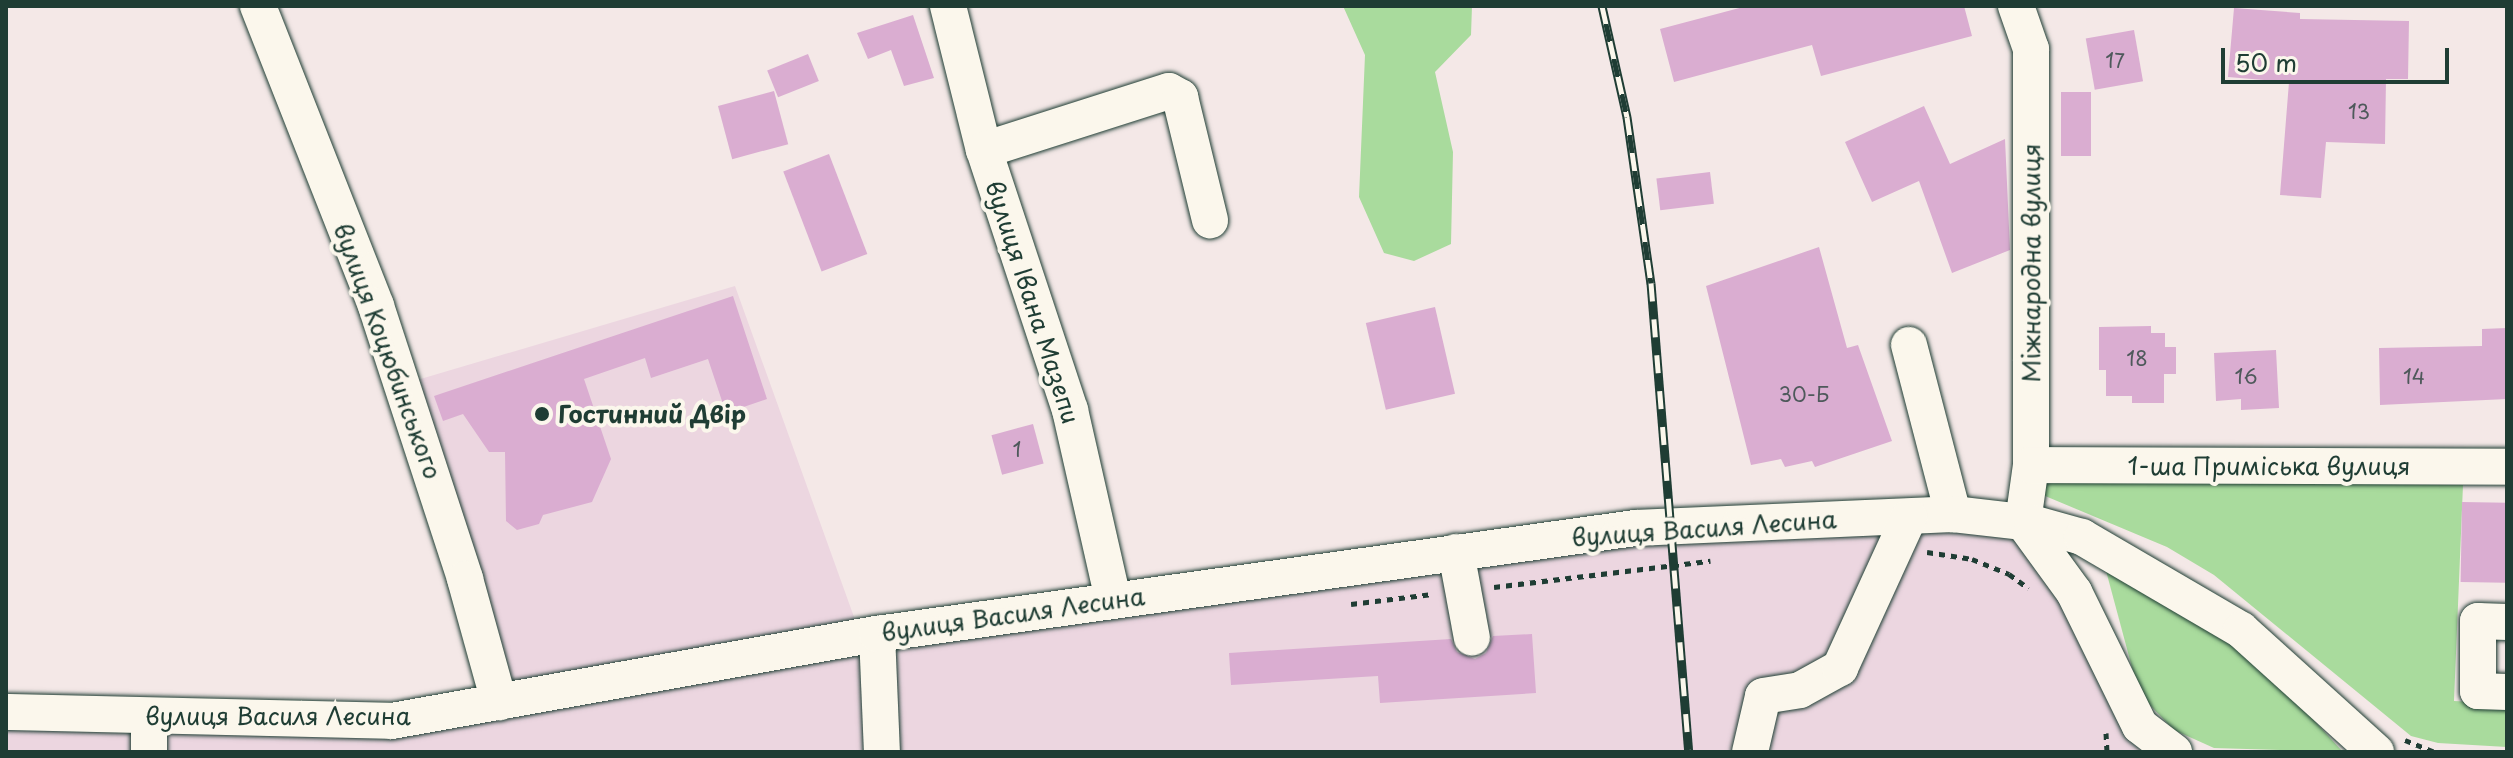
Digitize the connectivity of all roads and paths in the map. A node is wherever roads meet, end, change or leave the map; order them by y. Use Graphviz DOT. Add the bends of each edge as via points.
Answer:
graph roads {
  1 [pos="258,6"];
  2 [pos="948,6"];
  3 [pos="2016,6"];
  4 [pos="984,150"];
  5 [pos="1210,220"];
  6 [pos="1909,345"];
  7 [pos="2031,465"];
  8 [pos="2507,467"];
  9 [pos="1953,514"];
  10 [pos="1909,517"];
  11 [pos="2023,522"];
  12 [pos="1456,552"];
  13 [pos="1894,557"];
  14 [pos="1721,559"];
  15 [pos="1463,591"];
  16 [pos="2033,592"];
  17 [pos="1113,599"];
  18 [pos="1336,606"];
  19 [pos="2507,622"];
  20 [pos="877,634"];
  21 [pos="1472,638"];
  22 [pos="2507,692"];
  23 [pos="499,702"];
  24 [pos="6,712"];
  25 [pos="2105,727"];
  26 [pos="149,734"];
  27 [pos="882,752"];
  28 [pos="1750,752"];
  29 [pos="2107,752"];
  30 [pos="2174,752"];
  31 [pos="2376,752"];
  1 -- 23 [label="street, вулиця Коцюбинського" via="376,306 465,579"];
  2 -- 4 [label="street, вулиця Івана Мазепи"];
  3 -- 7 [label="street, Міжнародна вулиця" via="2031,49"];
  4 -- 5 [label="street" via="1169,91 1180,97"];
  4 -- 17 [label="street, вулиця Івана Мазепи" via="1070,410"];
  6 -- 9 [label="street"];
  7 -- 8 [label="street, 1-ша Приміська вулиця"];
  7 -- 11 [label="street, Міжнародна вулиця"];
  9 -- 10 [label="street, вулиця Василя Лесина"];
  9 -- 11 [label="street, вулиця Василя Лесина"];
  10 -- 12 [label="street, вулиця Василя Лесина" via="1799,517 1635,528"];
  10 -- 13 [label="street"];
  11 -- 30 [label="street" via="2074,592 2140,726"];
  11 -- 31 [label="street, вулиця Василя Лесина" via="2082,537 2241,630"];
  12 -- 15 [label="street"];
  12 -- 17 [label="street, вулиця Василя Лесина"];
  13 -- 16 [label="path" via="1925,552 1972,559 2009,574"];
  13 -- 28 [label="street" via="1840,668 1800,690 1763,696"];
  14 -- 15 [label="path"];
  15 -- 18 [label="path"];
  15 -- 21 [label="street"];
  17 -- 20 [label="street, вулиця Василя Лесина"];
  19 -- 22 [label="street" via="2478,621 2478,691"];
  20 -- 23 [label="street, вулиця Василя Лесина"];
  20 -- 27 [label="street"];
  23 -- 26 [label="street, вулиця Василя Лесина" via="392,721"];
  24 -- 26 [label="street, вулиця Василя Лесина"];
  25 -- 29 [label="path"];
}
